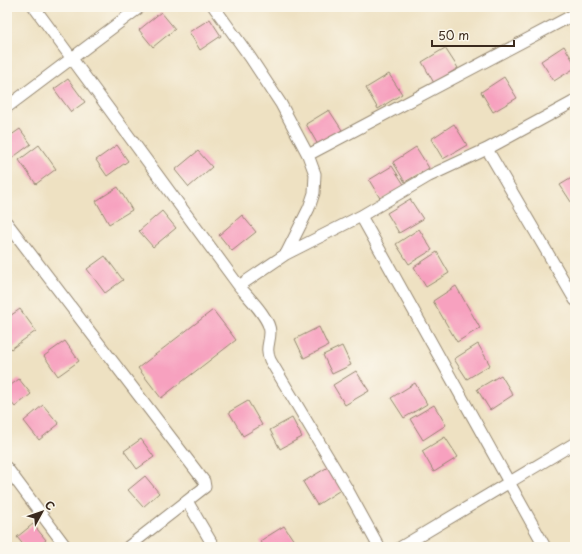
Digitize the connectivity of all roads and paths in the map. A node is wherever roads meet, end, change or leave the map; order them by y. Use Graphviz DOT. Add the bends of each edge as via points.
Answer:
graph roads {
  1 [pos="34,7"];
  2 [pos="140,7"];
  3 [pos="214,7"];
  4 [pos="575,14"];
  5 [pos="72,59"];
  6 [pos="575,101"];
  7 [pos="7,107"];
  8 [pos="487,149"];
  9 [pos="308,156"];
  10 [pos="361,216"];
  11 [pos="7,223"];
  12 [pos="286,254"];
  13 [pos="239,286"];
  14 [pos="575,300"];
  15 [pos="575,443"];
  16 [pos="7,468"];
  17 [pos="510,482"];
  18 [pos="187,501"];
  19 [pos="66,547"];
  20 [pos="128,547"];
  21 [pos="214,547"];
  22 [pos="379,547"];
  23 [pos="401,547"];
  24 [pos="545,547"];
  1 -- 5 [label="street"];
  2 -- 5 [label="street"];
  3 -- 9 [label="street" via="281,104"];
  4 -- 9 [label="street"];
  5 -- 7 [label="street"];
  5 -- 13 [label="street"];
  6 -- 8 [label="street"];
  8 -- 10 [label="street" via="429,176"];
  8 -- 14 [label="street"];
  9 -- 12 [label="street" via="315,174 314,192 309,208"];
  10 -- 12 [label="street"];
  10 -- 17 [label="street"];
  11 -- 18 [label="street" via="204,481 205,487"];
  12 -- 13 [label="street"];
  13 -- 22 [label="street" via="268,322 270,332 267,352 270,360"];
  15 -- 17 [label="street"];
  16 -- 19 [label="street"];
  17 -- 23 [label="street"];
  17 -- 24 [label="street"];
  18 -- 20 [label="street"];
  18 -- 21 [label="street"];
}
